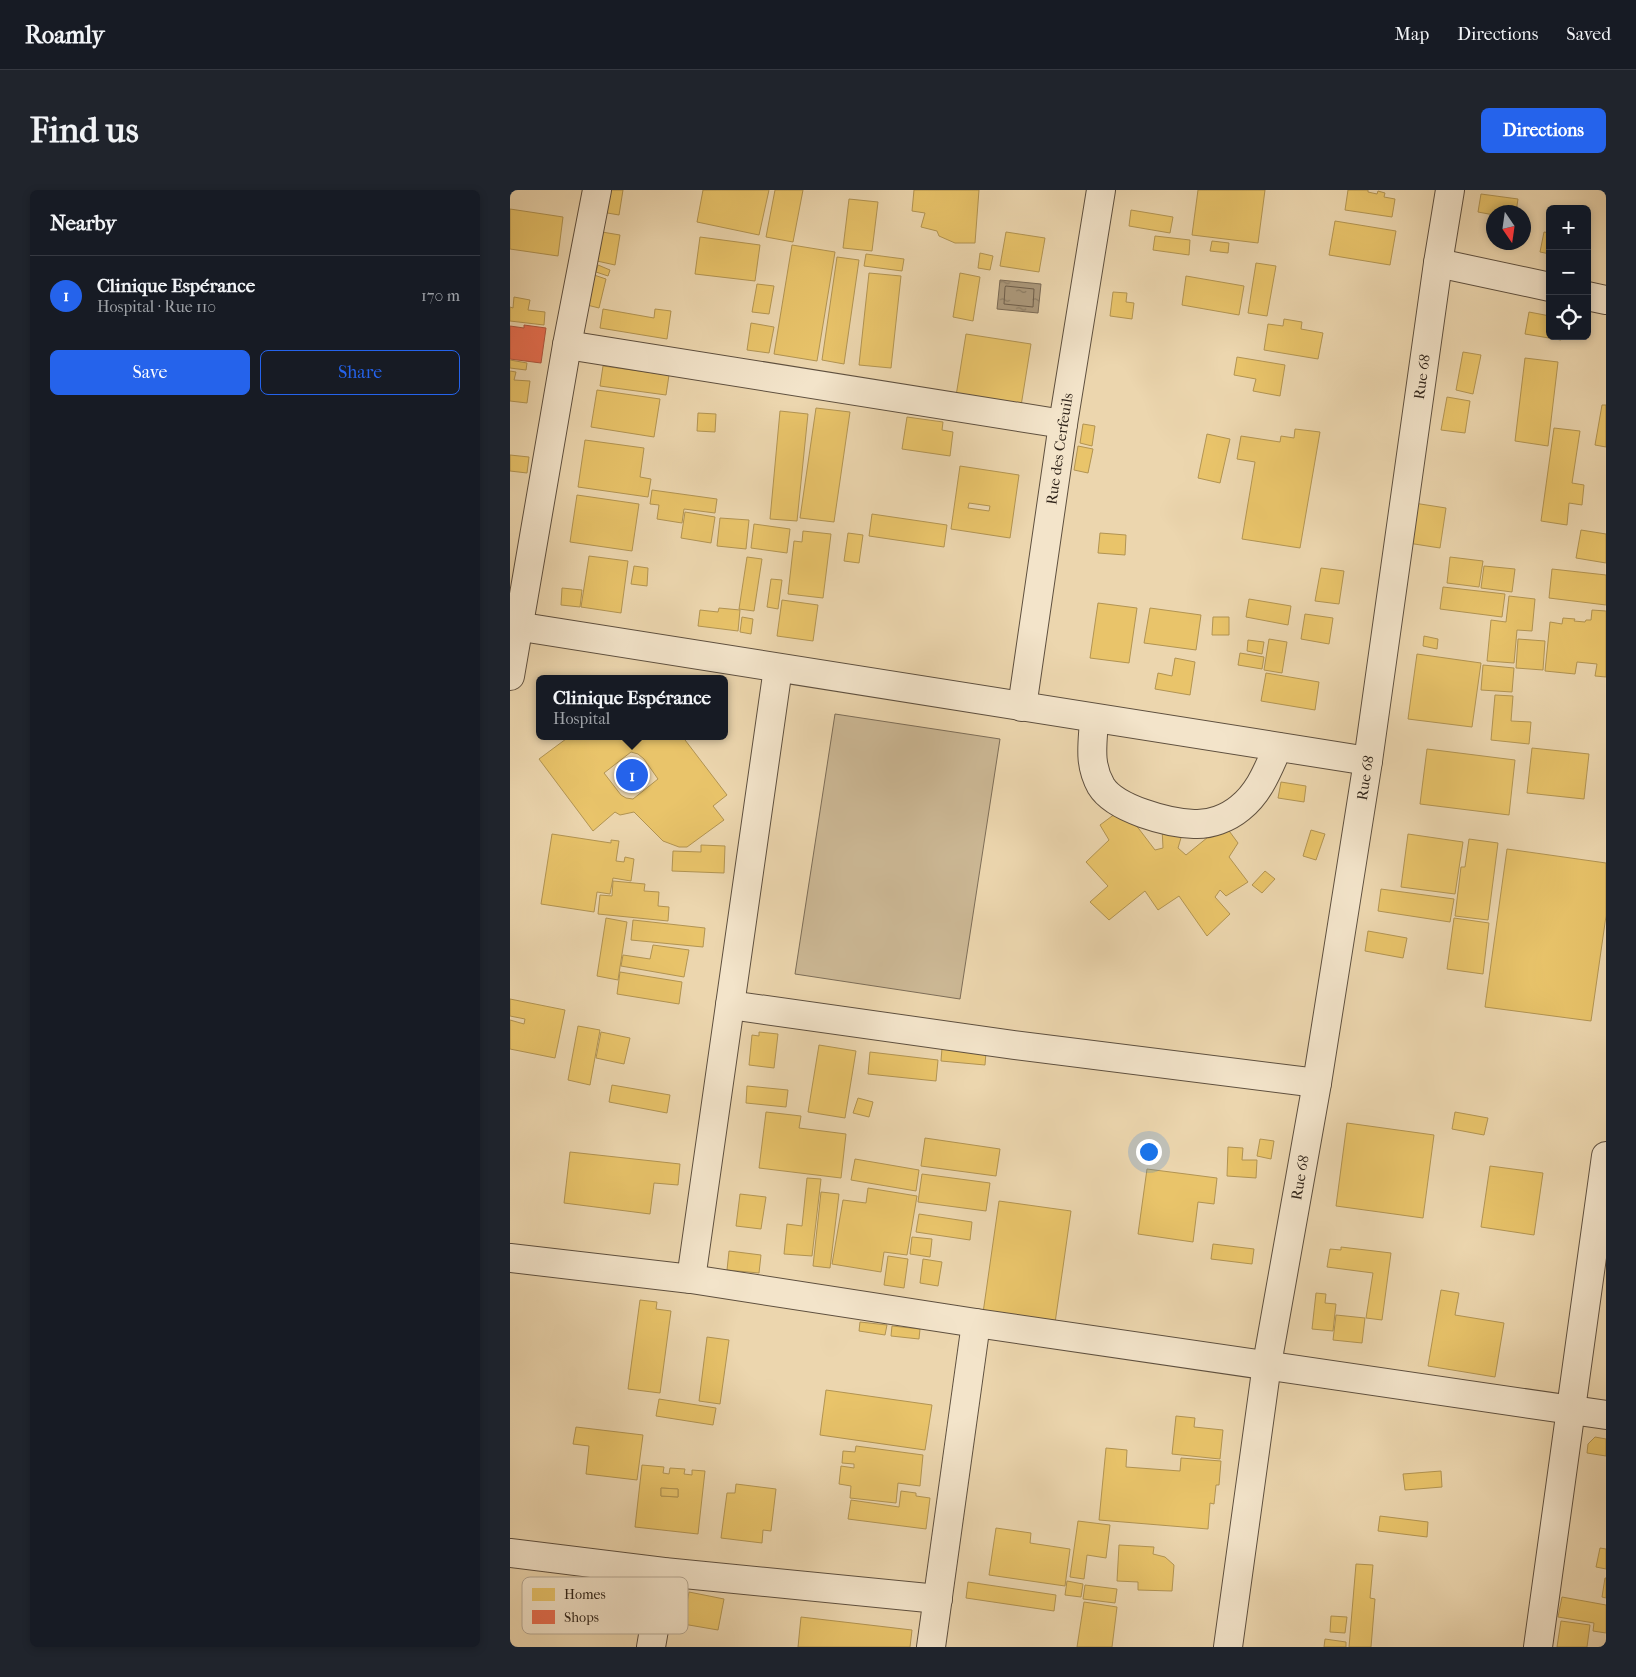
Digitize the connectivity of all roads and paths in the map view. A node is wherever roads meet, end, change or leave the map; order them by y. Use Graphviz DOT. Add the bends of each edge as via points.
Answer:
graph roads {
  1 [pos="597,190"];
  2 [pos="1101,190"];
  3 [pos="1450,190"];
  4 [pos="1438,263"];
  5 [pos="1546,286"];
  6 [pos="1591,297"];
  7 [pos="1606,300"];
  8 [pos="567,345"];
  9 [pos="1063,424"];
  10 [pos="514,626"];
  11 [pos="778,668"];
  12 [pos="510,676"];
  13 [pos="1022,707"];
  14 [pos="1094,719"];
  15 [pos="1278,747"];
  16 [pos="1368,761"];
  17 [pos="730,1005"];
  18 [pos="1317,1083"];
  19 [pos="1606,1156"];
  20 [pos="510,1258"];
  21 [pos="691,1279"];
  22 [pos="976,1323"];
  23 [pos="1267,1364"];
  24 [pos="1571,1410"];
  25 [pos="1606,1414"];
  26 [pos="510,1553"];
  27 [pos="664,1572"];
  28 [pos="663,1577"];
  29 [pos="938,1599"];
  30 [pos="653,1634"];
  31 [pos="651,1647"];
  32 [pos="931,1647"];
  33 [pos="1228,1647"];
  34 [pos="1538,1647"];
  1 -- 8 [label="street"];
  2 -- 9 [label="street, Rue des Cerfeuils"];
  3 -- 4 [label="street, Rue 68"];
  4 -- 5 [label="street"];
  4 -- 16 [label="street, Rue 68"];
  6 -- 7 [label="street"];
  8 -- 9 [label="street"];
  8 -- 10 [label="street"];
  9 -- 13 [label="street, Rue des Cerfeuils"];
  10 -- 11 [label="street"];
  10 -- 12 [label="street"];
  11 -- 13 [label="street"];
  11 -- 17 [label="street"];
  13 -- 14 [label="street"];
  14 -- 15 [label="street"];
  14 -- 15 [label="street" via="1092,762 1108,794 1136,811 1187,823 1219,820 1240,809 1258,790"];
  15 -- 16 [label="street"];
  16 -- 18 [label="street, Rue 68"];
  17 -- 18 [label="street"];
  17 -- 21 [label="street"];
  18 -- 23 [label="street, Rue 68"];
  19 -- 24 [label="street"];
  20 -- 21 [label="street"];
  21 -- 22 [label="street"];
  22 -- 23 [label="street"];
  22 -- 29 [label="street"];
  23 -- 24 [label="street"];
  23 -- 33 [label="street, Rue 68"];
  24 -- 25 [label="street"];
  24 -- 34 [label="street"];
  26 -- 27 [label="street"];
  27 -- 28 [label="street"];
  27 -- 29 [label="street"];
  29 -- 32 [label="street"];
  30 -- 31 [label="street"];
}
